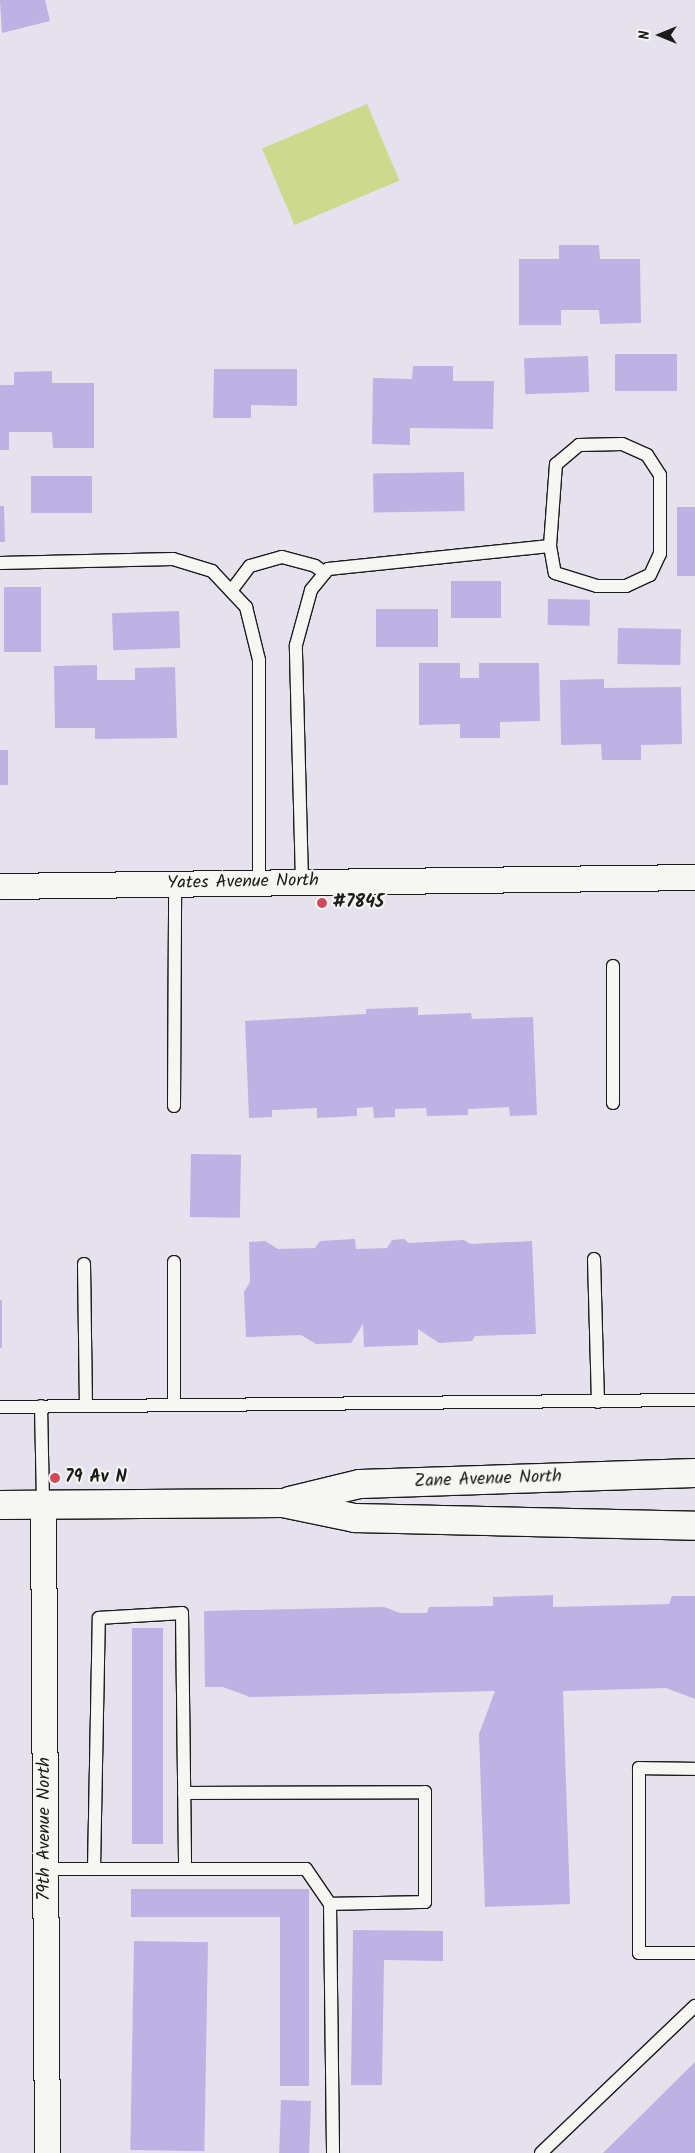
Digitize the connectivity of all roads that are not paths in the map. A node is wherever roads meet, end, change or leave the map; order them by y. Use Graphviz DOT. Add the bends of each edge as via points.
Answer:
graph roads {
  1 [pos="550,546"];
  2 [pos="0,563"];
  3 [pos="325,574"];
  4 [pos="231,591"];
  5 [pos="695,877"];
  6 [pos="302,882"];
  7 [pos="259,883"];
  8 [pos="175,884"];
  9 [pos="0,886"];
  10 [pos="613,966"];
  11 [pos="613,1103"];
  12 [pos="174,1106"];
  13 [pos="594,1259"];
  14 [pos="174,1262"];
  15 [pos="84,1264"];
  16 [pos="695,1400"];
  17 [pos="598,1402"];
  18 [pos="174,1404"];
  19 [pos="86,1405"];
  20 [pos="40,1406"];
  21 [pos="0,1407"];
  22 [pos="695,1473"];
  23 [pos="283,1503"];
  24 [pos="0,1505"];
  25 [pos="43,1505"];
  26 [pos="695,1526"];
  27 [pos="695,1768"];
  28 [pos="184,1793"];
  29 [pos="185,1868"];
  30 [pos="94,1869"];
  31 [pos="45,1870"];
  32 [pos="330,1904"];
  33 [pos="695,1953"];
  34 [pos="695,2006"];
  35 [pos="47,2153"];
  36 [pos="333,2153"];
  37 [pos="541,2153"];
  1 -- 1 [label="lane" via="555,574 597,586 626,586 650,575 660,554 662,512 660,475 646,455 622,444 579,445 556,464"];
  1 -- 3 [label="lane" via="328,570"];
  2 -- 4 [label="lane" via="173,559 212,571"];
  3 -- 4 [label="lane" via="314,566 282,557 250,566"];
  3 -- 6 [label="lane" via="312,590 296,646"];
  4 -- 7 [label="lane" via="246,607 259,660"];
  5 -- 6 [label="street, Yates Avenue North"];
  6 -- 7 [label="street, Yates Avenue North"];
  7 -- 8 [label="street, Yates Avenue North"];
  8 -- 9 [label="street, Yates Avenue North"];
  8 -- 12 [label="lane"];
  10 -- 11 [label="lane"];
  13 -- 17 [label="lane"];
  14 -- 18 [label="lane"];
  15 -- 19 [label="lane"];
  16 -- 17 [label="lane"];
  17 -- 18 [label="lane"];
  18 -- 19 [label="lane"];
  19 -- 20 [label="lane"];
  20 -- 21 [label="lane"];
  20 -- 25 [label="lane"];
  22 -- 23 [label="main road, Zane Avenue North" via="360,1484"];
  23 -- 25 [label="main road, Zane Avenue North"];
  23 -- 26 [label="main road, Zane Avenue North" via="355,1518"];
  24 -- 25 [label="main road, Zane Avenue North"];
  25 -- 31 [label="street, 79th Avenue North"];
  27 -- 33 [label="lane" via="639,1768 639,1953"];
  28 -- 29 [label="lane"];
  28 -- 30 [label="lane" via="182,1613 98,1618"];
  28 -- 32 [label="lane" via="425,1792 425,1902"];
  29 -- 30 [label="lane"];
  29 -- 32 [label="lane" via="306,1869"];
  30 -- 31 [label="lane"];
  31 -- 35 [label="street, 79th Avenue North"];
  32 -- 36 [label="lane"];
  34 -- 37 [label="lane"];
}
